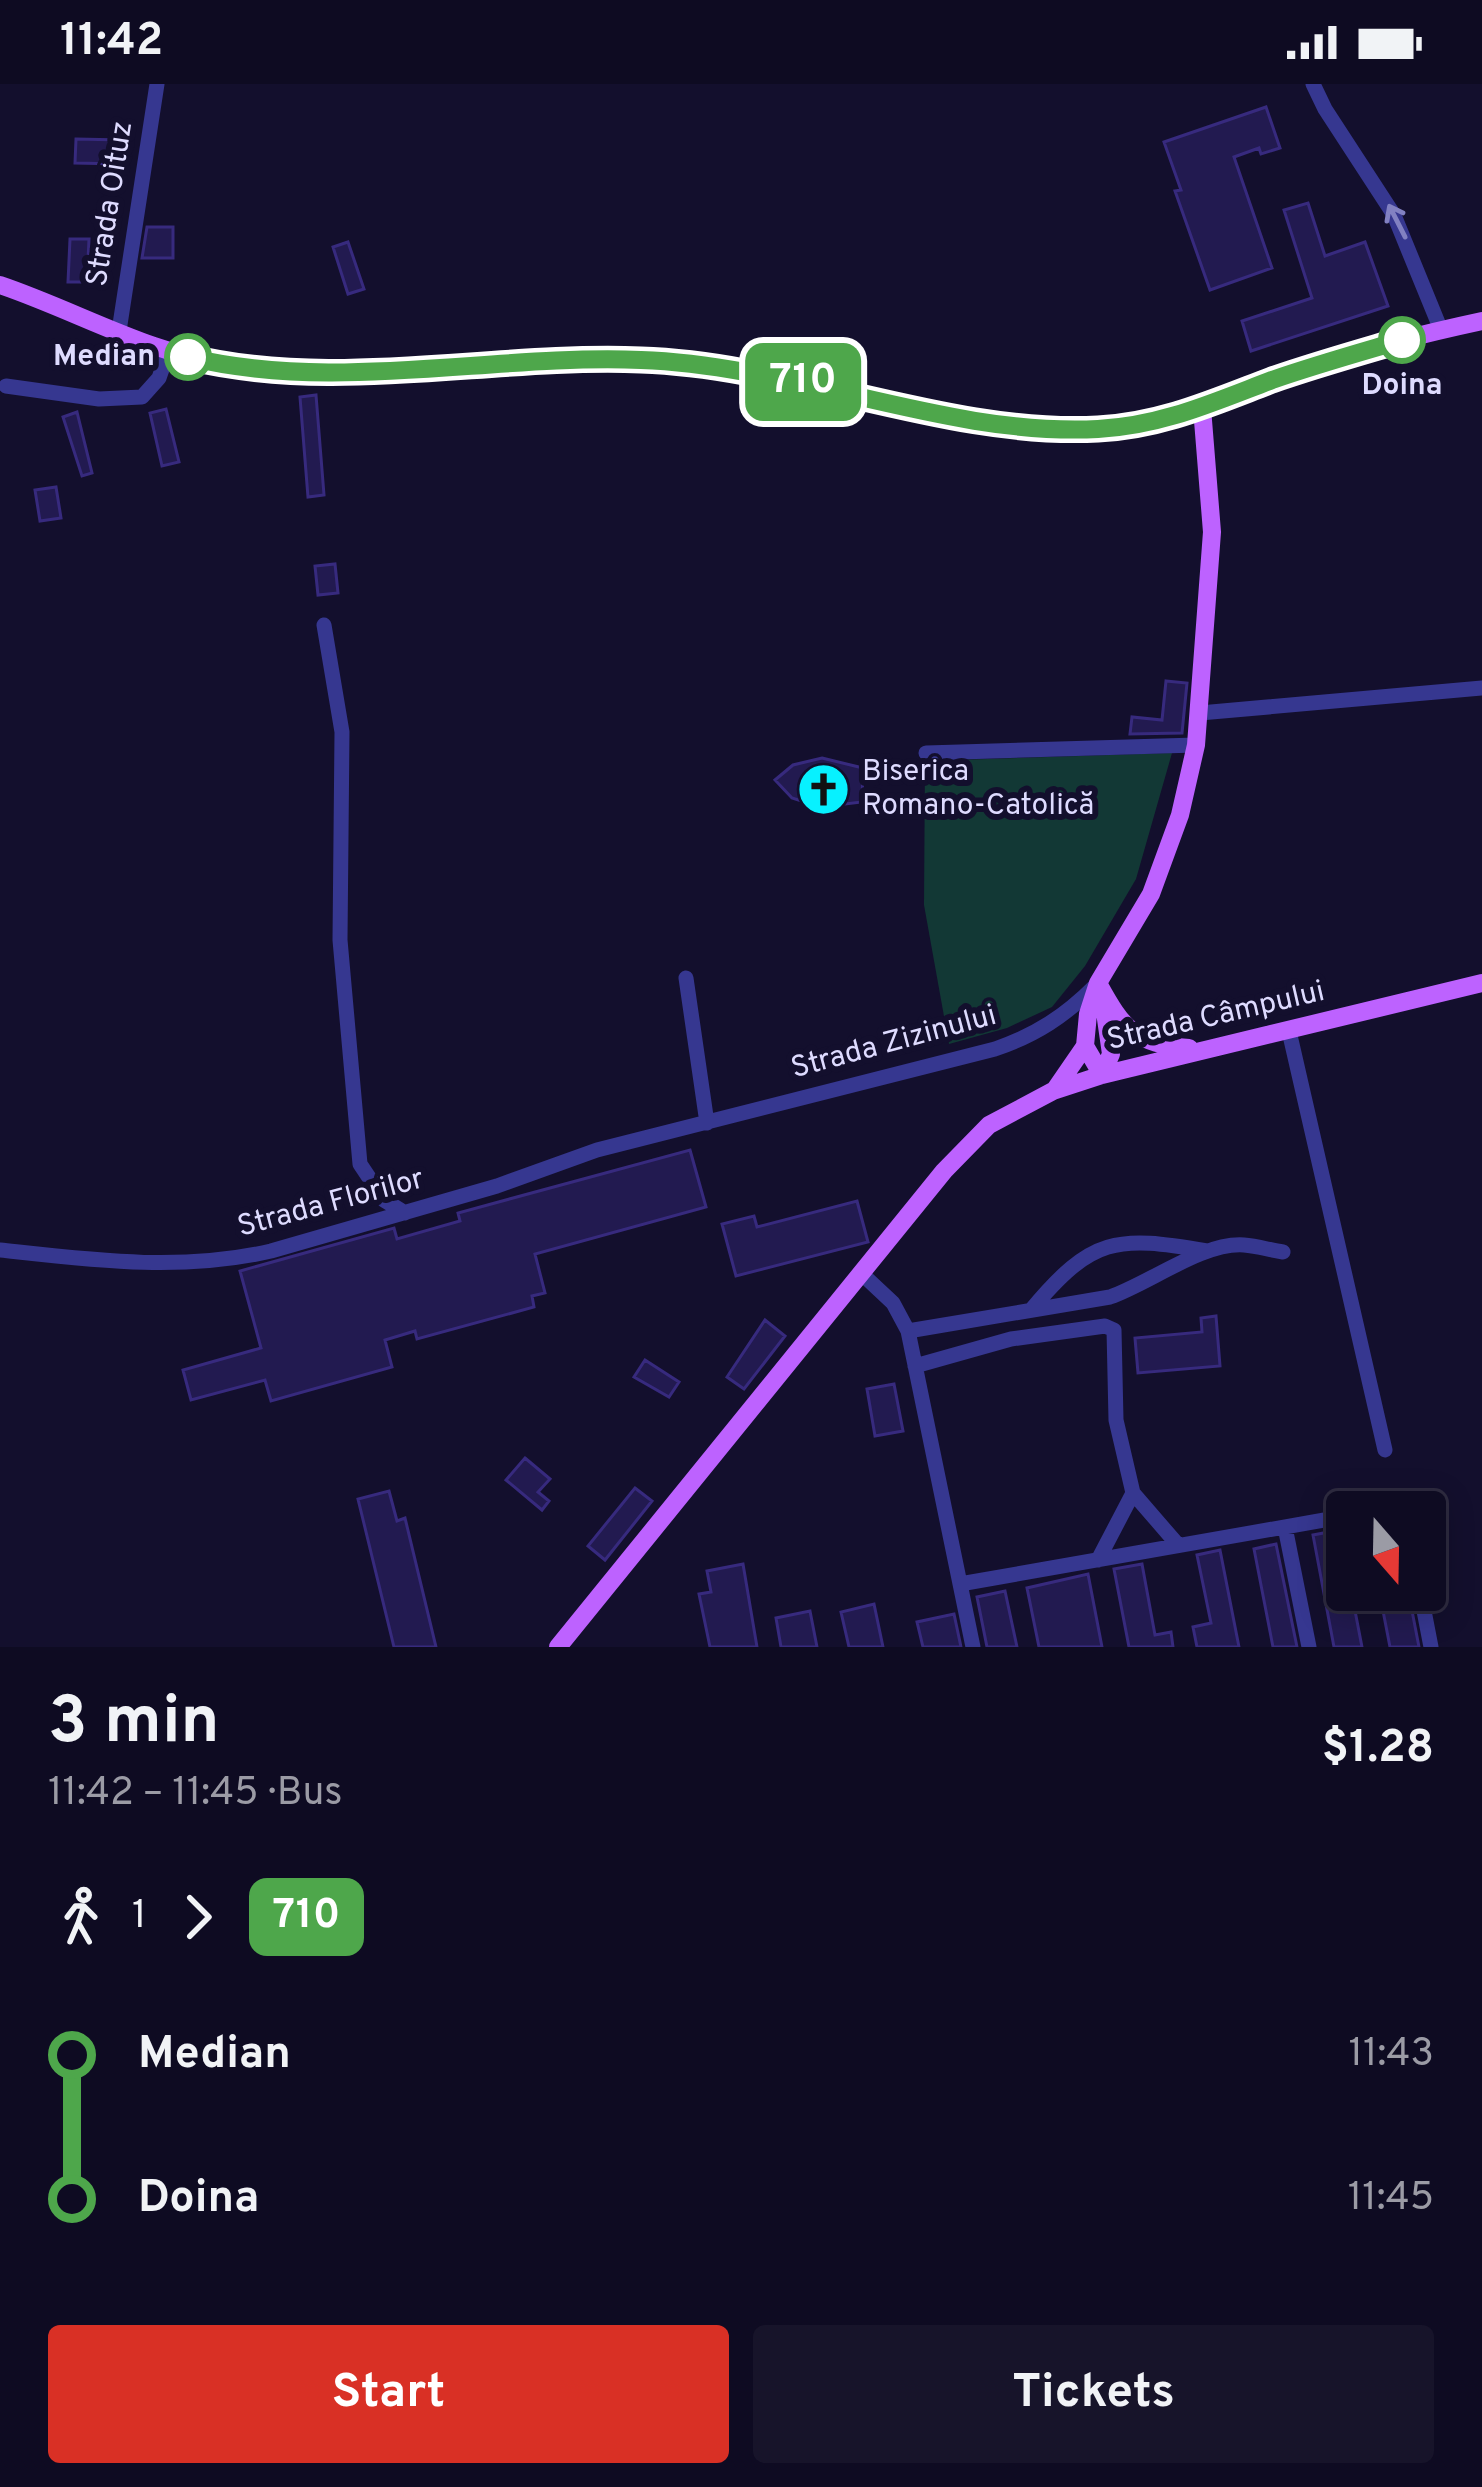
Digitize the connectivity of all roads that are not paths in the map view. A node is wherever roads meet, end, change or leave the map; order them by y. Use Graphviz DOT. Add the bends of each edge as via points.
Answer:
graph roads {
  1 [pos="157,84"];
  2 [pos="1313,84"];
  3 [pos="0,286"];
  4 [pos="1482,321"];
  5 [pos="1441,330"];
  6 [pos="118,332"];
  7 [pos="168,352"];
  8 [pos="6,386"];
  9 [pos="1202,408"];
  10 [pos="324,625"];
  11 [pos="1482,688"];
  12 [pos="1200,713"];
  13 [pos="1196,746"];
  14 [pos="926,753"];
  15 [pos="686,978"];
  16 [pos="1098,983"];
  17 [pos="1482,983"];
  18 [pos="1289,1031"];
  19 [pos="1085,1046"];
  20 [pos="1210,1049"];
  21 [pos="1102,1075"];
  22 [pos="1053,1091"];
  23 [pos="707,1123"];
  24 [pos="597,1150"];
  25 [pos="405,1213"];
  26 [pos="0,1250"];
  27 [pos="1207,1251"];
  28 [pos="1282,1252"];
  29 [pos="861,1274"];
  30 [pos="1031,1310"];
  31 [pos="908,1331"];
  32 [pos="915,1366"];
  33 [pos="1384,1450"];
  34 [pos="1133,1492"];
  35 [pos="1326,1519"];
  36 [pos="1285,1526"];
  37 [pos="1178,1545"];
  38 [pos="1097,1560"];
  39 [pos="960,1584"];
  40 [pos="1424,1611"];
  41 [pos="557,1647"];
  42 [pos="973,1647"];
  43 [pos="1309,1647"];
  44 [pos="1431,1647"];
  1 -- 6 [label="street, Strada Oituz"];
  5 -- 2 [label="street, one-way" via="1394,215"];
  3 -- 6 [label="main road"];
  4 -- 5 [label="main road"];
  5 -- 9 [label="main road"];
  6 -- 7 [label="main road"];
  7 -- 8 [label="street" via="142,397"];
  7 -- 9 [label="main road" via="308,371 593,359 698,364 1076,430"];
  9 -- 12 [label="main road, Strada Zizinului" via="1212,532"];
  10 -- 25 [label="street" via="342,732 340,940 357,1141 368,1181"];
  11 -- 12 [label="street"];
  12 -- 13 [label="main road, Strada Zizinului"];
  13 -- 14 [label="street"];
  13 -- 16 [label="main road, Strada Zizinului" via="1151,894"];
  15 -- 23 [label="street"];
  16 -- 19 [label="main road"];
  16 -- 20 [label="main road" via="1139,1038"];
  16 -- 21 [label="main road" via="1111,1035"];
  16 -- 23 [label="street, Strada Zizinului" via="1025,1039"];
  17 -- 18 [label="main road, Strada Câmpului"];
  18 -- 20 [label="main road, Strada Câmpului"];
  18 -- 33 [label="street"];
  19 -- 21 [label="main road"];
  19 -- 22 [label="main road"];
  20 -- 21 [label="main road, Strada Câmpului"];
  21 -- 22 [label="main road, Strada Câmpului"];
  22 -- 29 [label="main road, Strada Câmpului" via="975,1137"];
  23 -- 24 [label="street, Strada Zizinului"];
  24 -- 25 [label="street, Strada Florilor"];
  25 -- 26 [label="street, Strada Florilor" via="240,1258 113,1263"];
  27 -- 28 [label="street" via="1241,1244"];
  27 -- 30 [label="street" via="1140,1287"];
  27 -- 30 [label="street" via="1118,1242 1061,1274"];
  29 -- 31 [label="street" via="893,1303"];
  29 -- 41 [label="main road, Strada Câmpului"];
  30 -- 31 [label="street"];
  31 -- 32 [label="street"];
  32 -- 34 [label="street" via="1011,1339 1114,1330 1116,1420"];
  32 -- 39 [label="street"];
  34 -- 37 [label="street"];
  34 -- 38 [label="street"];
  35 -- 36 [label="street"];
  36 -- 37 [label="street"];
  36 -- 43 [label="street"];
  37 -- 38 [label="street"];
  38 -- 39 [label="street"];
  39 -- 42 [label="street"];
  40 -- 44 [label="street"];
}
